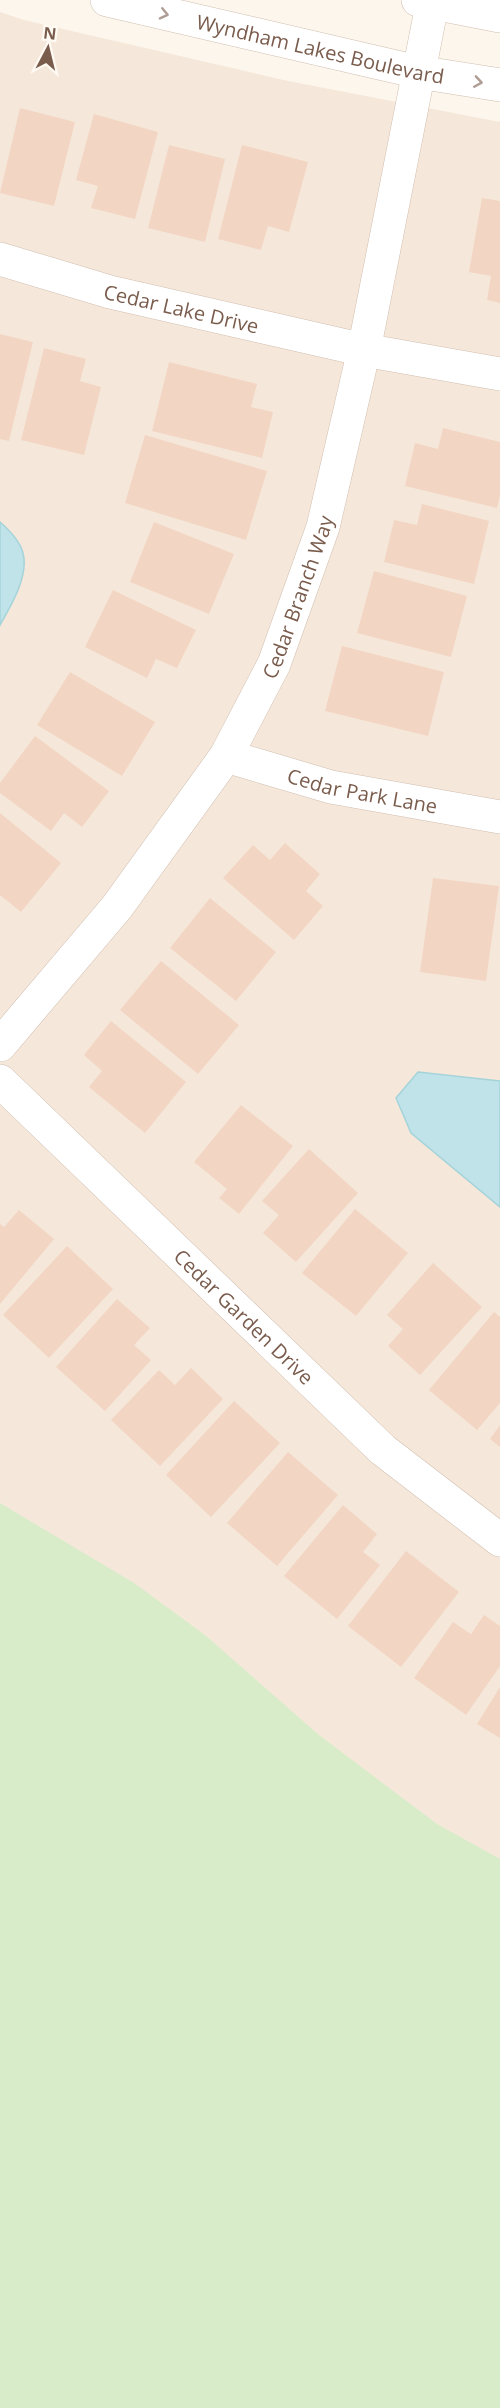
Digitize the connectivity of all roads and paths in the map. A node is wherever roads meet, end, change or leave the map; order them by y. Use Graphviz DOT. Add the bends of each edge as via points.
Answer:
graph roads {
  1 [pos="107,0"];
  2 [pos="428,1"];
  3 [pos="500,16"];
  4 [pos="418,72"];
  5 [pos="500,85"];
  6 [pos="0,259"];
  7 [pos="364,350"];
  8 [pos="500,374"];
  9 [pos="226,756"];
  10 [pos="500,817"];
  11 [pos="0,1045"];
  12 [pos="0,1081"];
  13 [pos="500,1540"];
  1 -- 4 [label="street, Wyndham Lakes Boulevard, one-way"];
  2 -- 3 [label="street"];
  2 -- 4 [label="street, Cedar Branch Way"];
  4 -- 5 [label="street, Wyndham Lakes Boulevard, one-way"];
  4 -- 7 [label="street, Cedar Branch Way"];
  6 -- 7 [label="street, Cedar Lake Drive" via="110,291"];
  7 -- 8 [label="street"];
  7 -- 9 [label="street, Cedar Branch Way" via="323,527 274,664"];
  9 -- 10 [label="street, Cedar Park Lane" via="331,787"];
  9 -- 11 [label="street, Cedar Branch Way" via="117,907"];
  12 -- 13 [label="street, Cedar Garden Drive" via="383,1450"];
}
